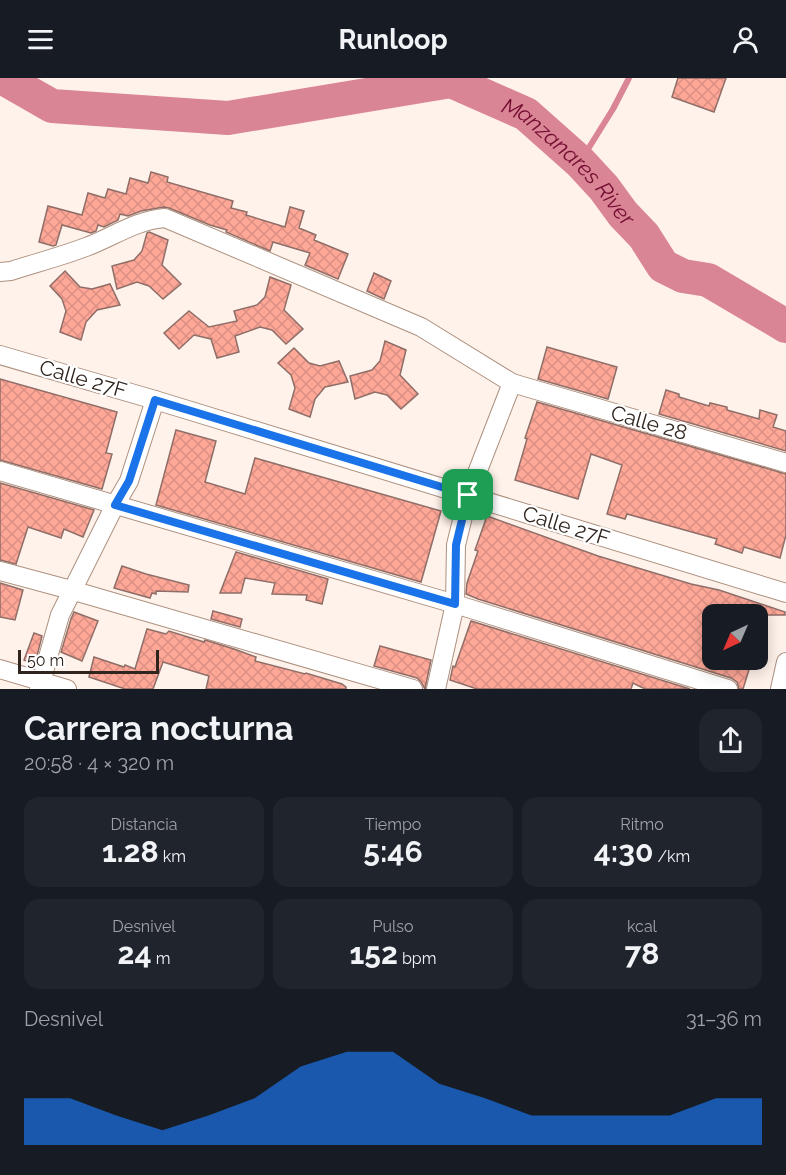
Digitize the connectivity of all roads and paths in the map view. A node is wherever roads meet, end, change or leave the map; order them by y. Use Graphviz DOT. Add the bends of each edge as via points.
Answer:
graph roads {
  1 [pos="0,272"];
  2 [pos="0,355"];
  3 [pos="513,383"];
  4 [pos="155,400"];
  5 [pos="786,463"];
  6 [pos="0,471"];
  7 [pos="468,495"];
  8 [pos="115,505"];
  9 [pos="0,571"];
  10 [pos="71,590"];
  11 [pos="786,593"];
  12 [pos="455,604"];
  13 [pos="786,662"];
  14 [pos="0,669"];
  15 [pos="40,685"];
  16 [pos="442,687"];
  17 [pos="67,689"];
  18 [pos="413,689"];
  19 [pos="728,689"];
  20 [pos="780,689"];
  1 -- 3 [label="street, Calle 28" via="87,247 131,226 165,218 421,327"];
  2 -- 4 [label="street, Calle 27F"];
  3 -- 5 [label="street, Calle 28"];
  3 -- 7 [label="street"];
  4 -- 7 [label="street, Calle 27F"];
  4 -- 8 [label="street" via="129,481"];
  6 -- 8 [label="street"];
  7 -- 11 [label="street, Calle 27F"];
  7 -- 12 [label="street" via="456,545"];
  8 -- 10 [label="street"];
  8 -- 12 [label="street"];
  9 -- 10 [label="street"];
  10 -- 15 [label="street"];
  10 -- 18 [label="street"];
  12 -- 16 [label="street"];
  12 -- 19 [label="street"];
  13 -- 20 [label="street"];
  14 -- 15 [label="street"];
  15 -- 17 [label="street"];
}
